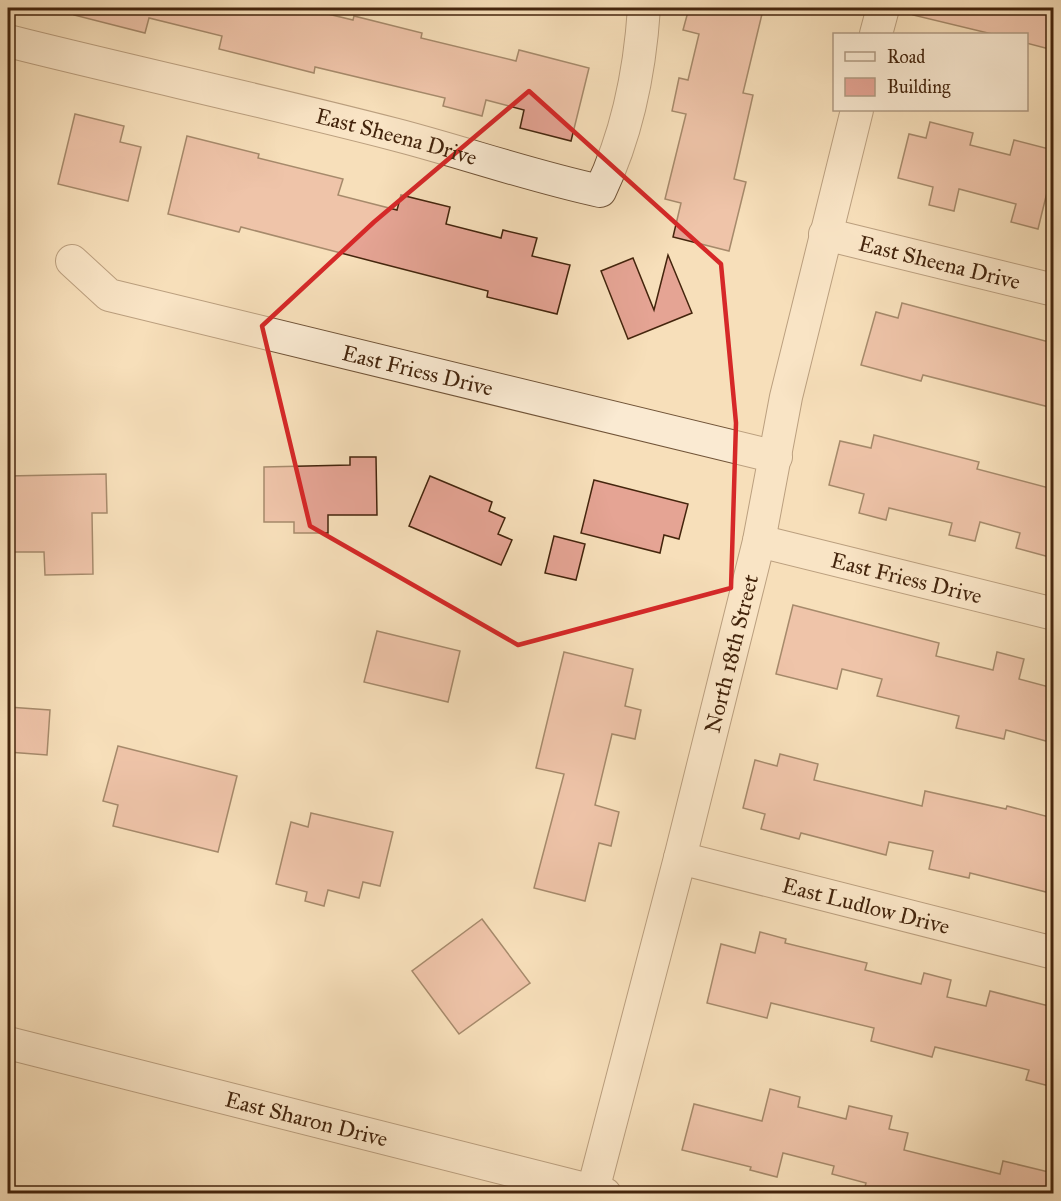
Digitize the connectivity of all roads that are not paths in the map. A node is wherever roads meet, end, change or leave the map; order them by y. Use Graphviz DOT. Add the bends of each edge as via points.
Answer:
graph roads {
  1 [pos="644,8"];
  2 [pos="883,8"];
  3 [pos="876,33"];
  4 [pos="8,40"];
  5 [pos="857,111"];
  6 [pos="825,234"];
  7 [pos="72,261"];
  8 [pos="1053,290"];
  9 [pos="776,457"];
  10 [pos="759,541"];
  11 [pos="1053,614"];
  12 [pos="680,858"];
  13 [pos="1053,953"];
  14 [pos="8,1043"];
  15 [pos="597,1192"];
  1 -- 4 [label="street, East Sheena Drive" via="633,88 614,162 600,190 553,181 368,128"];
  2 -- 3 [label="street"];
  5 -- 6 [label="street, North 18th Street"];
  6 -- 8 [label="street, East Sheena Drive"];
  6 -- 9 [label="street, North 18th Street" via="786,397"];
  7 -- 9 [label="street, East Friess Drive" via="109,295"];
  9 -- 10 [label="street, North 18th Street"];
  10 -- 11 [label="street, East Friess Drive"];
  10 -- 12 [label="street, North 18th Street"];
  12 -- 13 [label="street, East Ludlow Drive"];
  12 -- 15 [label="street, North 18th Street"];
  14 -- 15 [label="street, East Sharon Drive"];
}
